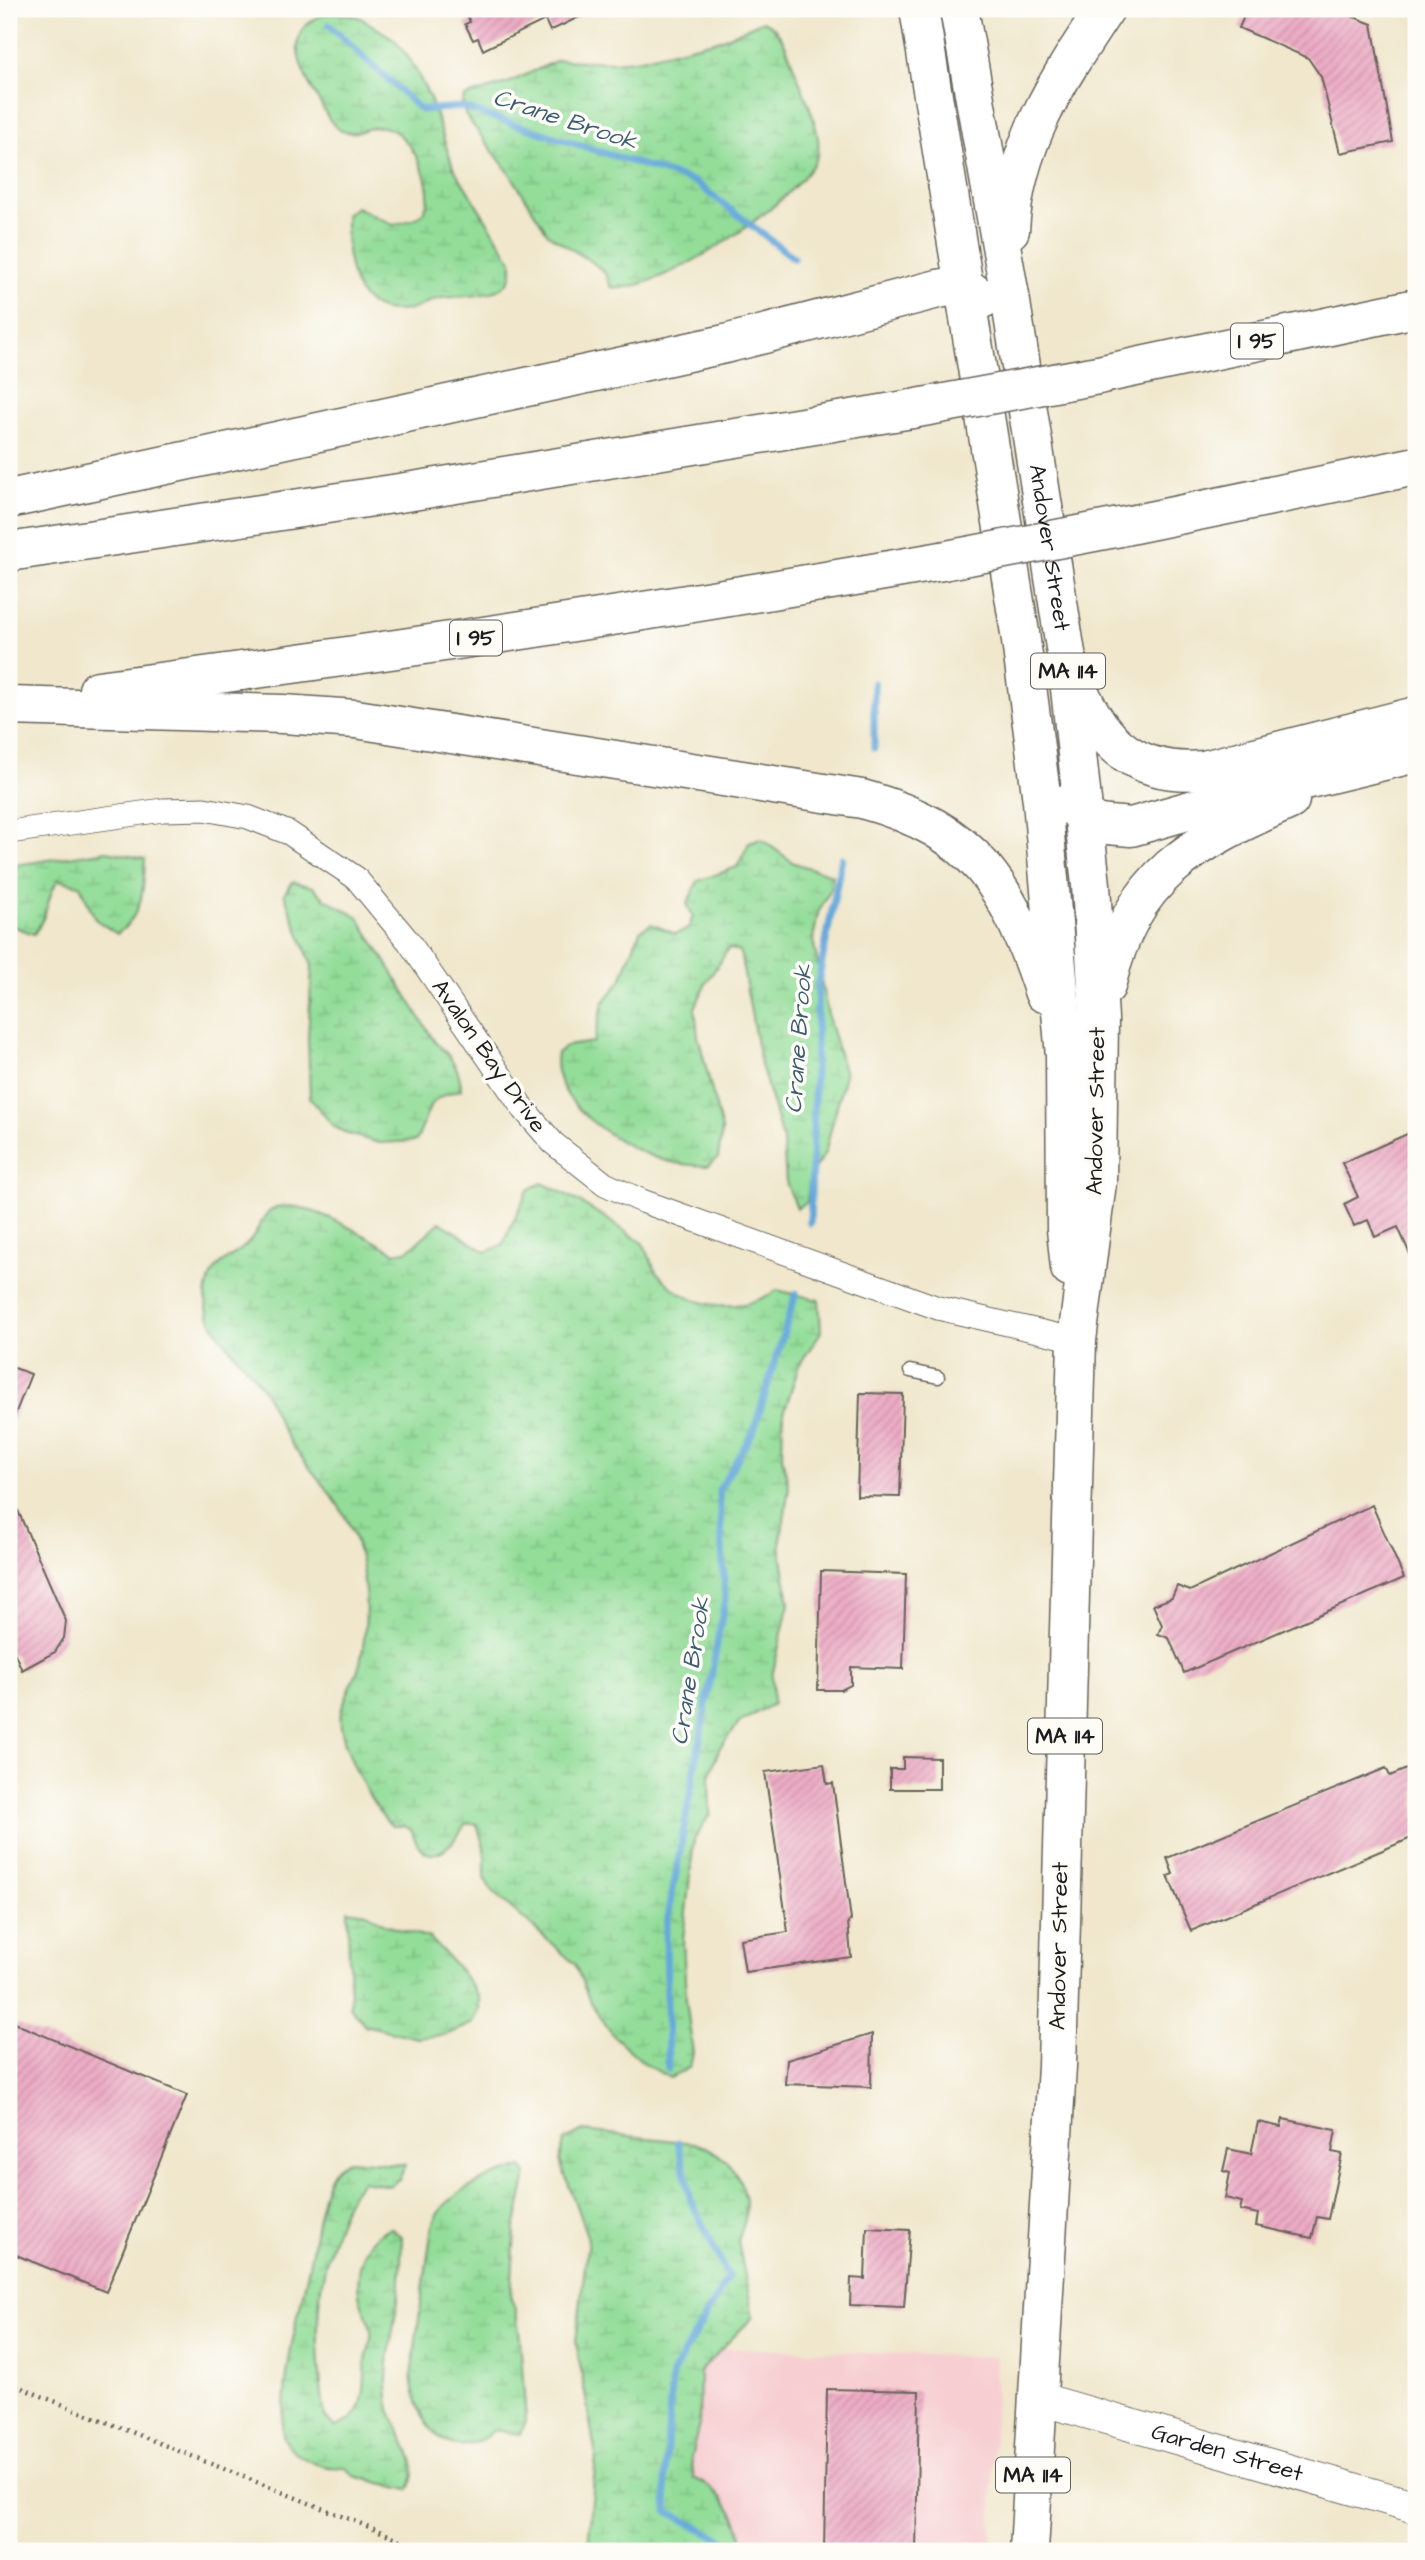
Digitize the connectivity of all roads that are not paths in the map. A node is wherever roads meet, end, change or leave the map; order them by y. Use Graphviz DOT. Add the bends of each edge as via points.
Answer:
graph roads {
  1 [pos="905,9"];
  2 [pos="919,9"];
  3 [pos="959,9"];
  4 [pos="1105,9"];
  5 [pos="934,100"];
  6 [pos="963,285"];
  7 [pos="1010,296"];
  8 [pos="1416,308"];
  9 [pos="1022,371"];
  10 [pos="1416,466"];
  11 [pos="9,499"];
  12 [pos="9,552"];
  13 [pos="1067,660"];
  14 [pos="9,703"];
  15 [pos="1416,716"];
  16 [pos="1035,742"];
  17 [pos="1416,753"];
  18 [pos="1360,769"];
  19 [pos="1084,817"];
  20 [pos="9,832"];
  21 [pos="1099,1019"];
  22 [pos="1065,1056"];
  23 [pos="1077,1340"];
  24 [pos="910,1371"];
  25 [pos="938,1377"];
  26 [pos="1037,2398"];
  27 [pos="1416,2507"];
  28 [pos="1029,2551"];
  1 -- 5 [label="highway"];
  2 -- 5 [label="highway, Andover Street / MA 114"];
  3 -- 7 [label="highway, Andover Street / MA 114"];
  4 -- 7 [label="highway" via="1050,96 1022,157 1012,200"];
  5 -- 6 [label="highway, Andover Street / MA 114"];
  6 -- 9 [label="highway" via="994,313"];
  6 -- 11 [label="highway" via="725,344"];
  6 -- 16 [label="highway, Andover Street / MA 114"];
  7 -- 9 [label="highway, Andover Street / MA 114"];
  8 -- 12 [label="highway, I 95, bridge" via="912,409"];
  9 -- 13 [label="highway, Andover Street / MA 114"];
  10 -- 14 [label="highway, I 95, bridge" via="1120,527 704,602"];
  13 -- 15 [label="highway" via="1101,731 1124,753 1150,767 1177,773"];
  13 -- 19 [label="highway, Andover Street / MA 114"];
  14 -- 22 [label="highway" via="356,719 894,807 950,836 997,884 1030,949"];
  16 -- 19 [label="highway" via="1066,802"];
  16 -- 22 [label="highway, Andover Street / MA 114"];
  17 -- 18 [label="highway"];
  18 -- 19 [label="highway" via="1247,794 1131,827 1112,827"];
  18 -- 21 [label="highway" via="1189,850 1165,870 1132,914 1119,941"];
  19 -- 21 [label="highway, Andover Street / MA 114"];
  20 -- 23 [label="street, Avalon Bay Drive" via="163,810 204,809 248,817 289,832 356,878 409,942 522,1107 553,1143 605,1184 938,1308"];
  21 -- 23 [label="highway, Andover Street / MA 114" via="1097,1182"];
  22 -- 23 [label="highway, Andover Street / MA 114" via="1066,1229"];
  23 -- 26 [label="highway, Andover Street / MA 114" via="1056,2066"];
  24 -- 25 [label="lane"];
  26 -- 27 [label="main road, Garden Street"];
  26 -- 28 [label="highway, Andover Street / MA 114"];
}
